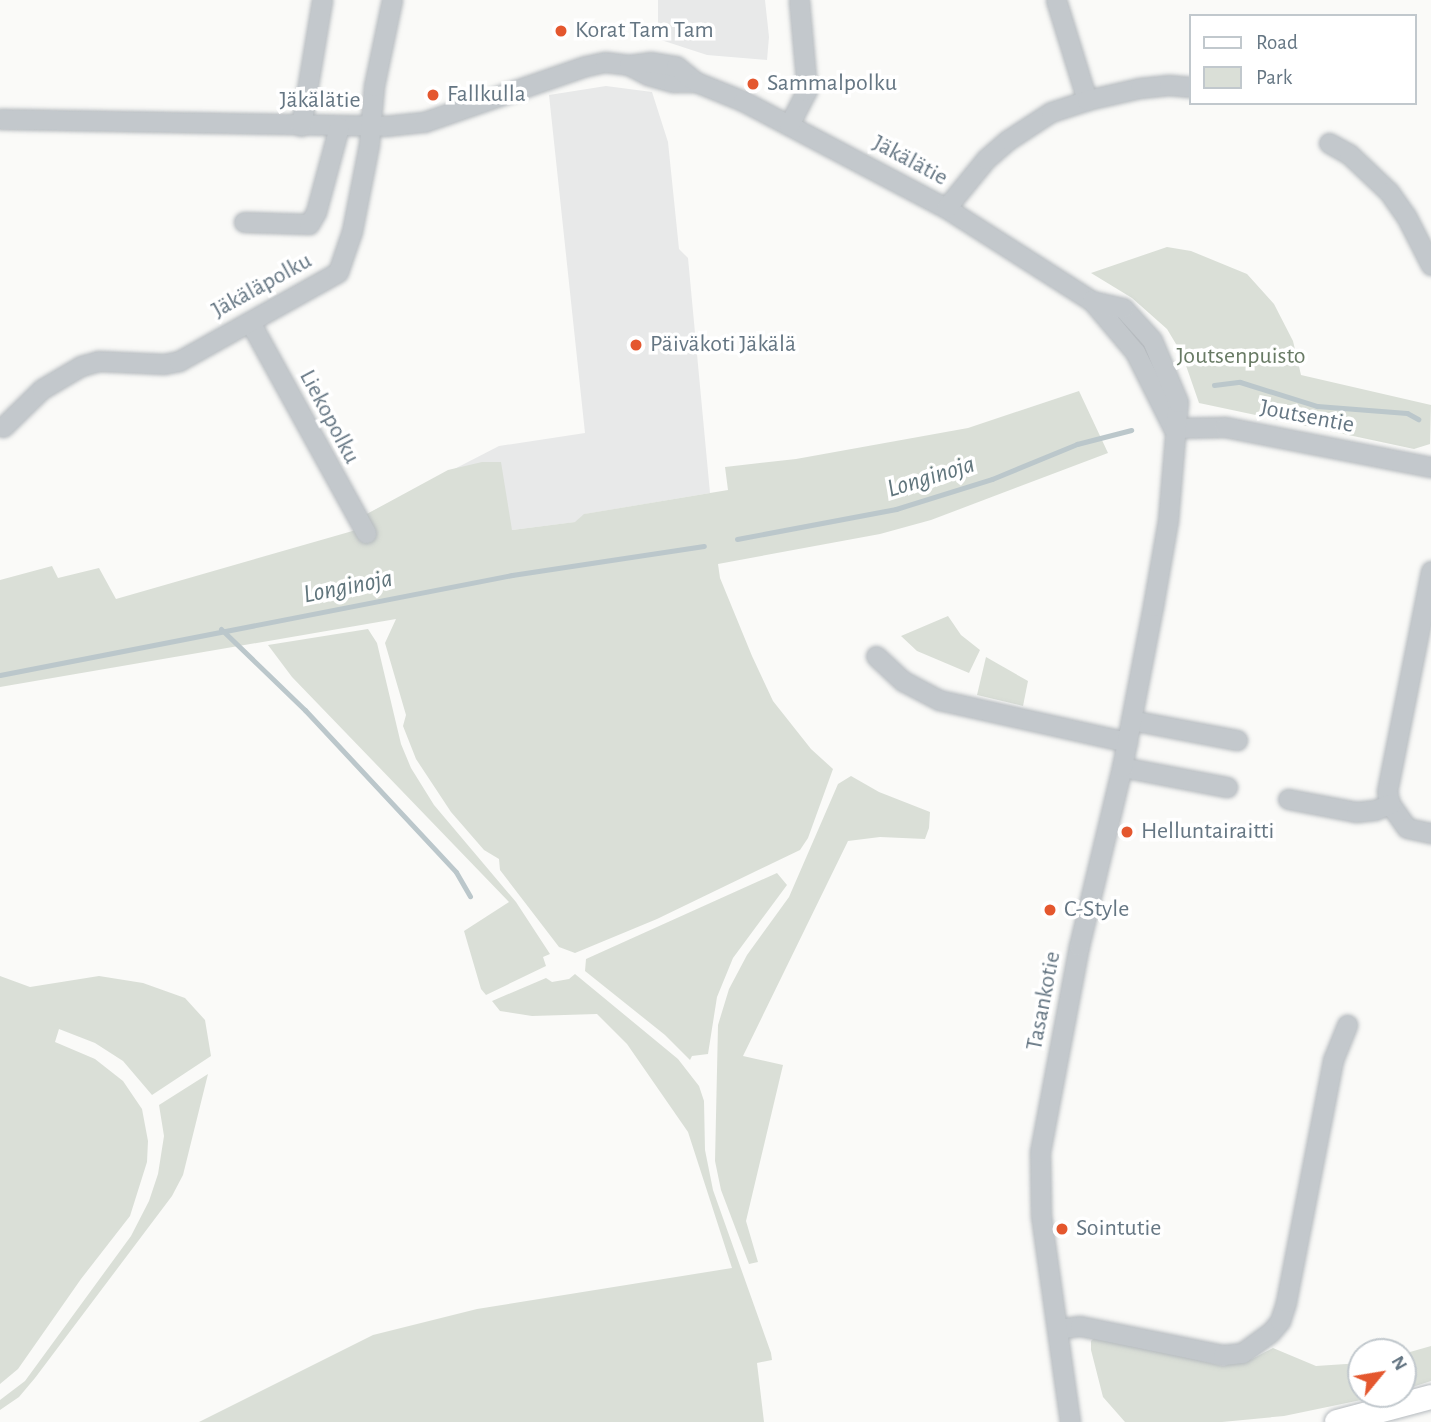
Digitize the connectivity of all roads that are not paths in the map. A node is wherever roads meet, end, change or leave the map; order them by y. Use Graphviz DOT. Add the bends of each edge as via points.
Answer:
graph roads {
  1 [pos="322,0"];
  2 [pos="392,0"];
  3 [pos="799,0"];
  4 [pos="1056,0"];
  5 [pos="1190,87"];
  6 [pos="1087,100"];
  7 [pos="0,119"];
  8 [pos="789,125"];
  9 [pos="301,126"];
  10 [pos="370,126"];
  11 [pos="339,127"];
  12 [pos="1329,143"];
  13 [pos="946,208"];
  14 [pos="244,222"];
  15 [pos="1431,265"];
  16 [pos="250,322"];
  17 [pos="3,427"];
  18 [pos="1173,428"];
  19 [pos="1431,467"];
  20 [pos="366,533"];
  21 [pos="1431,571"];
  22 [pos="876,656"];
  23 [pos="1131,720"];
  24 [pos="1237,740"];
  25 [pos="1127,742"];
  26 [pos="1122,767"];
  27 [pos="1227,787"];
  28 [pos="1288,799"];
  29 [pos="1390,804"];
  30 [pos="1431,834"];
  31 [pos="1347,1025"];
  32 [pos="1058,1329"];
  33 [pos="1431,1397"];
  34 [pos="1070,1422"];
  35 [pos="1337,1422"];
  1 -- 9 [label="street"];
  2 -- 10 [label="street, Jäkäläpolku"];
  3 -- 8 [label="street" via="807,90"];
  4 -- 6 [label="street"];
  5 -- 6 [label="street" via="1140,88"];
  6 -- 13 [label="street" via="1051,112 1008,140"];
  7 -- 9 [label="street, Jäkälätie"];
  8 -- 10 [label="street, Jäkälätie" via="696,82 676,66 605,62 424,122"];
  8 -- 13 [label="street, Jäkälätie"];
  9 -- 11 [label="street, Jäkälätie"];
  10 -- 11 [label="street, Jäkälätie"];
  10 -- 16 [label="street, Jäkäläpolku" via="352,231 338,272"];
  11 -- 14 [label="street" via="309,224"];
  12 -- 15 [label="street" via="1349,154 1389,191"];
  13 -- 18 [label="street, Jäkälätie" via="1092,301 1123,308 1152,340 1178,402"];
  16 -- 17 [label="street, Jäkäläpolku" via="179,361 98,361 81,366 41,389"];
  16 -- 20 [label="street, Liekopolku"];
  18 -- 19 [label="street, Joutsentie" via="1226,427"];
  18 -- 23 [label="street, Tasankotie" via="1176,452 1168,520"];
  21 -- 29 [label="street" via="1389,772"];
  22 -- 25 [label="street" via="902,681 939,700"];
  23 -- 24 [label="street"];
  23 -- 25 [label="street, Tasankotie"];
  25 -- 26 [label="street, Tasankotie"];
  26 -- 27 [label="street"];
  26 -- 32 [label="street, Tasankotie" via="1079,946 1040,1152 1041,1215"];
  28 -- 29 [label="street" via="1356,812"];
  29 -- 30 [label="street" via="1407,828"];
  31 -- 32 [label="street" via="1333,1060 1286,1302 1270,1333 1242,1353 1223,1355 1080,1326"];
  32 -- 34 [label="street, Tasankotie"];
  33 -- 35 [label="main road"];
}
